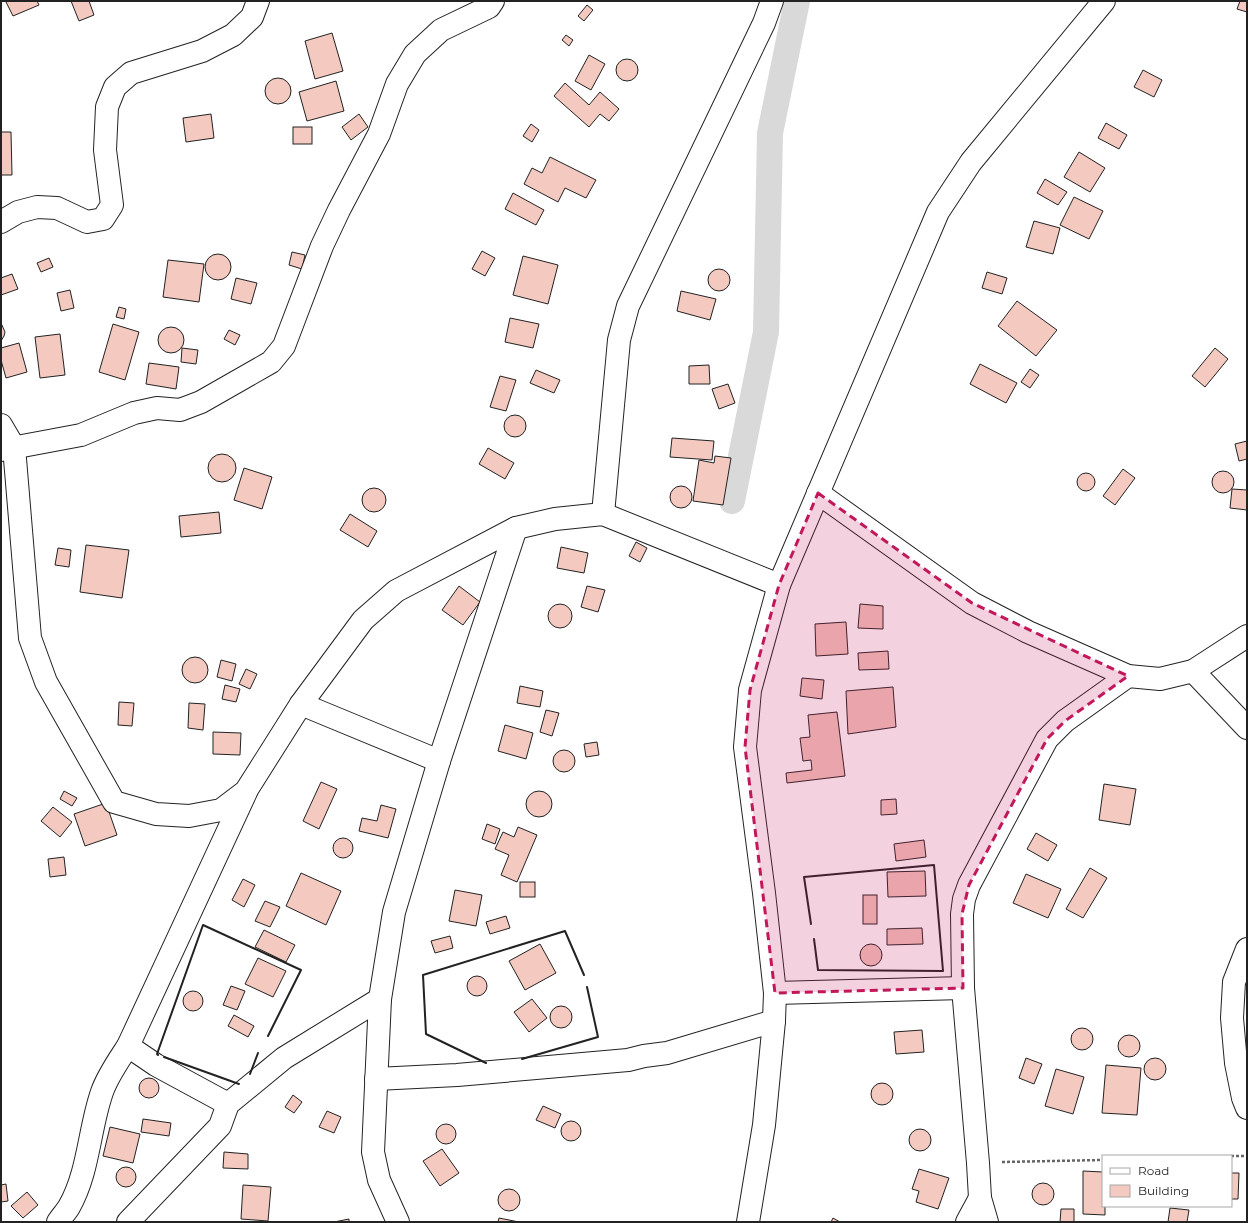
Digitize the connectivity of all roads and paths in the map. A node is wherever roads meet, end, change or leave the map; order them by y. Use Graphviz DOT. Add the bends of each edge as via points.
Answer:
graph roads {
  1 [pos="258,1"];
  2 [pos="493,1"];
  3 [pos="772,1"];
  4 [pos="1104,1"];
  5 [pos="1,222"];
  6 [pos="1,425"];
  7 [pos="7,448"];
  8 [pos="818,493"];
  9 [pos="603,514"];
  10 [pos="516,528"];
  11 [pos="779,585"];
  12 [pos="1247,636"];
  13 [pos="1193,671"];
  14 [pos="1128,676"];
  15 [pos="301,704"];
  16 [pos="1247,728"];
  17 [pos="439,761"];
  18 [pos="246,791"];
  19 [pos="1247,949"];
  20 [pos="963,988"];
  21 [pos="774,993"];
  22 [pos="380,999"];
  23 [pos="774,1021"];
  24 [pos="128,1046"];
  25 [pos="376,1079"];
  26 [pos="228,1104"];
  27 [pos="1247,1108"];
  28 [pos="1232,1156"];
  29 [pos="1247,1156"];
  30 [pos="1102,1160"];
  31 [pos="978,1163"];
  32 [pos="980,1198"];
  33 [pos="58,1222"];
  34 [pos="128,1222"];
  35 [pos="398,1222"];
  36 [pos="748,1222"];
  37 [pos="967,1222"];
  38 [pos="987,1222"];
  1 -- 5 [label="street" via="252,17 233,35 202,51 131,73 115,87 107,107 105,150 112,205 103,218 87,222 57,208 37,207 18,212"];
  2 -- 7 [label="street" via="489,7 441,30 414,54 397,84 379,134 322,246 284,346 271,362 201,402 180,410 157,408 134,413 81,435"];
  3 -- 9 [label="street" via="764,23 628,306 620,340"];
  4 -- 8 [label="street" via="971,162 938,212"];
  6 -- 7 [label="street"];
  7 -- 18 [label="street" via="30,638 46,682 114,802 156,814 190,816 221,810"];
  8 -- 11 [label="street"];
  8 -- 14 [label="street" via="972,603 1028,632"];
  9 -- 10 [label="street" via="555,519"];
  9 -- 11 [label="street"];
  10 -- 15 [label="street" via="396,591 363,620"];
  10 -- 17 [label="street"];
  11 -- 21 [label="street" via="750,690 745,747"];
  12 -- 13 [label="street"];
  13 -- 14 [label="street" via="1160,679"];
  13 -- 16 [label="street"];
  14 -- 20 [label="street" via="1065,721 1047,739 969,886 962,914"];
  15 -- 17 [label="street"];
  15 -- 18 [label="street"];
  17 -- 22 [label="street" via="394,912"];
  18 -- 24 [label="street"];
  19 -- 27 [label="street" via="1234,982 1232,1018 1236,1062"];
  20 -- 21 [label="street"];
  20 -- 31 [label="street"];
  21 -- 23 [label="street"];
  22 -- 25 [label="street"];
  22 -- 26 [label="street" via="284,1058"];
  23 -- 25 [label="street" via="667,1053 628,1060"];
  23 -- 36 [label="street" via="764,1125"];
  24 -- 26 [label="street" via="156,1065"];
  24 -- 33 [label="street" via="102,1091 76,1193"];
  25 -- 35 [label="street" via="373,1152 379,1180"];
  26 -- 34 [label="street" via="220,1126"];
  28 -- 29 [label="path"];
  30 -- 31 [label="path"];
  31 -- 32 [label="street"];
  32 -- 37 [label="street"];
  32 -- 38 [label="street"];
}
